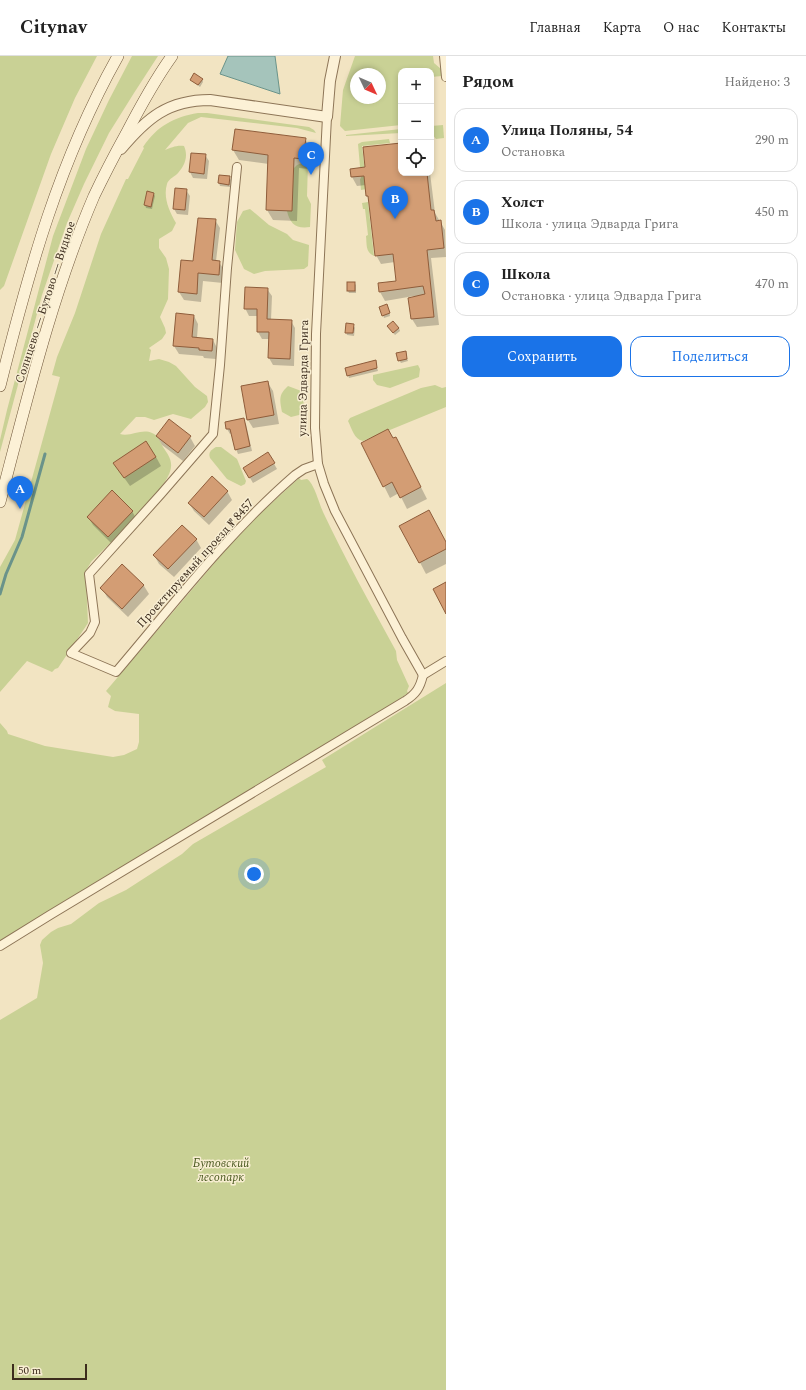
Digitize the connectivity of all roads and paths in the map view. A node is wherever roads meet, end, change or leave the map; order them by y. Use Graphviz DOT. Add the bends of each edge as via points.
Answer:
graph roads {
  1 [pos="118,56"];
  2 [pos="172,56"];
  3 [pos="335,56"];
  4 [pos="444,56"];
  5 [pos="446,77"];
  6 [pos="327,117"];
  7 [pos="237,167"];
  8 [pos="106,171"];
  9 [pos="0,386"];
  10 [pos="318,464"];
  11 [pos="0,502"];
  12 [pos="446,661"];
  13 [pos="423,675"];
  14 [pos="0,946"];
  1 -- 9 [label="main road, Солнцево — Бутово — Видное" via="80,131 48,211"];
  2 -- 8 [label="main road, Солнцево — Бутово — Видное"];
  3 -- 6 [label="street, улица Эдварда Грига"];
  4 -- 5 [label="street"];
  6 -- 8 [label="street" via="210,100 184,103 165,109 145,123"];
  6 -- 10 [label="street, улица Эдварда Грига" via="316,334 315,428"];
  7 -- 10 [label="street, Проектируемый проезд № 8457" via="213,434 89,574 95,622 90,633 71,653 116,672 247,521 295,475"];
  8 -- 11 [label="main road, Солнцево — Бутово — Видное" via="83,224 58,295"];
  10 -- 13 [label="street, улица Эдварда Грига" via="338,517"];
  12 -- 13 [label="street"];
  13 -- 14 [label="street" via="419,689 413,696"];
}
